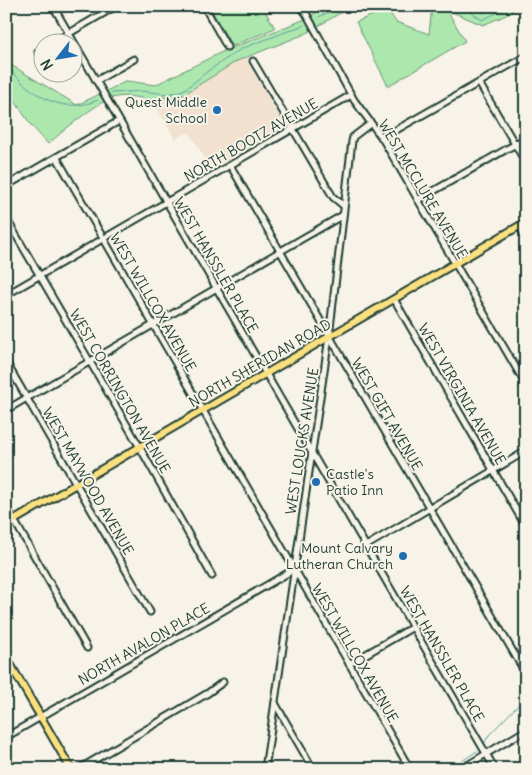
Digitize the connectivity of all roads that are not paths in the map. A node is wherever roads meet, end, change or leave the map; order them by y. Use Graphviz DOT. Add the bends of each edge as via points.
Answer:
graph roads {
  1 [pos="53,6"];
  2 [pos="116,6"];
  3 [pos="204,6"];
  4 [pos="312,6"];
  5 [pos="303,8"];
  6 [pos="68,32"];
  7 [pos="72,32"];
  8 [pos="227,47"];
  9 [pos="526,56"];
  10 [pos="82,57"];
  11 [pos="134,59"];
  12 [pos="253,61"];
  13 [pos="96,81"];
  14 [pos="479,83"];
  15 [pos="351,95"];
  16 [pos="119,121"];
  17 [pos="370,124"];
  18 [pos="293,128"];
  19 [pos="382,138"];
  20 [pos="526,138"];
  21 [pos="515,144"];
  22 [pos="57,158"];
  23 [pos="526,163"];
  24 [pos="230,165"];
  25 [pos="6,186"];
  26 [pos="418,200"];
  27 [pos="167,202"];
  28 [pos="344,206"];
  29 [pos="343,215"];
  30 [pos="6,218"];
  31 [pos="523,224"];
  32 [pos="526,237"];
  33 [pos="104,239"];
  34 [pos="280,251"];
  35 [pos="455,263"];
  36 [pos="40,276"];
  37 [pos="217,288"];
  38 [pos="6,295"];
  39 [pos="394,299"];
  40 [pos="320,320"];
  41 [pos="331,321"];
  42 [pos="153,324"];
  43 [pos="329,337"];
  44 [pos="338,352"];
  45 [pos="327,353"];
  46 [pos="90,361"];
  47 [pos="6,362"];
  48 [pos="266,373"];
  49 [pos="526,384"];
  50 [pos="27,398"];
  51 [pos="6,410"];
  52 [pos="203,410"];
  53 [pos="140,447"];
  54 [pos="526,451"];
  55 [pos="311,452"];
  56 [pos="492,469"];
  57 [pos="77,484"];
  58 [pos="6,506"];
  59 [pos="428,508"];
  60 [pos="14,520"];
  61 [pos="6,525"];
  62 [pos="526,527"];
  63 [pos="366,546"];
  64 [pos="293,570"];
  65 [pos="212,576"];
  66 [pos="150,612"];
  67 [pos="412,627"];
  68 [pos="87,648"];
  69 [pos="6,657"];
  70 [pos="349,664"];
  71 [pos="526,674"];
  72 [pos="223,682"];
  73 [pos="275,703"];
  74 [pos="41,717"];
  75 [pos="526,730"];
  76 [pos="6,737"];
  77 [pos="486,754"];
  78 [pos="71,769"];
  79 [pos="79,769"];
  80 [pos="265,769"];
  81 [pos="313,769"];
  82 [pos="410,769"];
  83 [pos="461,769"];
  84 [pos="495,769"];
  1 -- 6 [label="street, WEST HANSSLER PLACE"];
  2 -- 7 [label="street"];
  3 -- 8 [label="street"];
  4 -- 5 [label="street"];
  5 -- 15 [label="street, WEST MCCLURE AVENUE"];
  9 -- 14 [label="street"];
  10 -- 13 [label="street, WEST HANSSLER PLACE"];
  11 -- 13 [label="street"];
  12 -- 18 [label="street"];
  13 -- 16 [label="street, WEST HANSSLER PLACE"];
  14 -- 19 [label="street"];
  14 -- 21 [label="street"];
  15 -- 17 [label="street, WEST MCCLURE AVENUE"];
  15 -- 18 [label="street, NORTH BOOTZ AVENUE"];
  16 -- 22 [label="street"];
  16 -- 27 [label="street, WEST HANSSLER PLACE"];
  17 -- 19 [label="street, WEST MCCLURE AVENUE"];
  17 -- 28 [label="street, WEST LOUCKS AVENUE" via="352,141"];
  18 -- 24 [label="street, NORTH BOOTZ AVENUE"];
  18 -- 28 [label="street" via="332,197"];
  19 -- 26 [label="street, WEST MCCLURE AVENUE"];
  20 -- 21 [label="street"];
  21 -- 23 [label="street"];
  21 -- 26 [label="street"];
  22 -- 25 [label="street"];
  22 -- 33 [label="street, WEST WILLCOX AVENUE"];
  24 -- 27 [label="street, NORTH BOOTZ AVENUE"];
  24 -- 34 [label="street, WEST GIFT AVENUE"];
  26 -- 35 [label="street, WEST MCCLURE AVENUE"];
  27 -- 33 [label="street, NORTH BOOTZ AVENUE"];
  27 -- 37 [label="street, WEST HANSSLER PLACE"];
  28 -- 29 [label="street, WEST LOUCKS AVENUE"];
  29 -- 34 [label="street"];
  29 -- 41 [label="street, WEST LOUCKS AVENUE"];
  30 -- 36 [label="street, WEST CORRINGTON AVENUE"];
  31 -- 32 [label="street"];
  31 -- 35 [label="main road, NORTH SHERIDAN ROAD"];
  33 -- 36 [label="street, NORTH BOOTZ AVENUE"];
  33 -- 42 [label="street, WEST WILLCOX AVENUE"];
  34 -- 37 [label="street"];
  34 -- 40 [label="street, WEST GIFT AVENUE"];
  35 -- 39 [label="main road, NORTH SHERIDAN ROAD"];
  35 -- 49 [label="street, WEST MCCLURE AVENUE"];
  36 -- 38 [label="street, NORTH BOOTZ AVENUE"];
  36 -- 46 [label="street, WEST CORRINGTON AVENUE"];
  37 -- 42 [label="street"];
  37 -- 48 [label="street, WEST HANSSLER PLACE"];
  39 -- 43 [label="main road, NORTH SHERIDAN ROAD"];
  39 -- 56 [label="street, WEST VIRGINIA AVENUE"];
  40 -- 41 [label="street"];
  40 -- 43 [label="street, WEST GIFT AVENUE"];
  41 -- 43 [label="street, WEST LOUCKS AVENUE"];
  42 -- 46 [label="street"];
  42 -- 52 [label="street, WEST WILLCOX AVENUE"];
  43 -- 44 [label="street, WEST GIFT AVENUE"];
  43 -- 45 [label="street, WEST LOUCKS AVENUE"];
  43 -- 48 [label="main road, NORTH SHERIDAN ROAD"];
  44 -- 45 [label="street"];
  44 -- 59 [label="street, WEST GIFT AVENUE"];
  45 -- 55 [label="street, WEST LOUCKS AVENUE"];
  46 -- 50 [label="street"];
  46 -- 53 [label="street, WEST CORRINGTON AVENUE"];
  47 -- 50 [label="street, WEST MAYWOOD AVENUE"];
  48 -- 52 [label="main road, NORTH SHERIDAN ROAD"];
  48 -- 55 [label="street, WEST HANSSLER PLACE"];
  50 -- 51 [label="street"];
  50 -- 57 [label="street, WEST MAYWOOD AVENUE"];
  52 -- 53 [label="main road, NORTH SHERIDAN ROAD"];
  52 -- 64 [label="street, WEST WILLCOX AVENUE"];
  53 -- 57 [label="main road, NORTH SHERIDAN ROAD"];
  53 -- 65 [label="street, WEST CORRINGTON AVENUE"];
  54 -- 56 [label="street"];
  55 -- 63 [label="street, WEST HANSSLER PLACE"];
  55 -- 64 [label="street, WEST LOUCKS AVENUE"];
  56 -- 59 [label="street"];
  56 -- 62 [label="street, WEST VIRGINIA AVENUE"];
  57 -- 60 [label="main road, NORTH SHERIDAN ROAD"];
  57 -- 66 [label="street, WEST MAYWOOD AVENUE"];
  58 -- 60 [label="street"];
  59 -- 63 [label="street"];
  59 -- 71 [label="street, WEST GIFT AVENUE"];
  60 -- 61 [label="main road, NORTH SHERIDAN ROAD"];
  60 -- 68 [label="street"];
  63 -- 67 [label="street, WEST HANSSLER PLACE"];
  64 -- 70 [label="street, WEST WILLCOX AVENUE"];
  64 -- 73 [label="street, WEST LOUCKS AVENUE"];
  64 -- 74 [label="street, NORTH AVALON PLACE"];
  67 -- 70 [label="street"];
  67 -- 77 [label="street, WEST HANSSLER PLACE"];
  69 -- 74 [label="main road"];
  70 -- 82 [label="street, WEST WILLCOX AVENUE"];
  72 -- 79 [label="street"];
  73 -- 80 [label="street, WEST LOUCKS AVENUE"];
  73 -- 81 [label="street"];
  74 -- 76 [label="street, NORTH AVALON PLACE"];
  74 -- 78 [label="main road"];
  75 -- 77 [label="street"];
  77 -- 83 [label="street"];
  77 -- 84 [label="street, WEST HANSSLER PLACE"];
}
